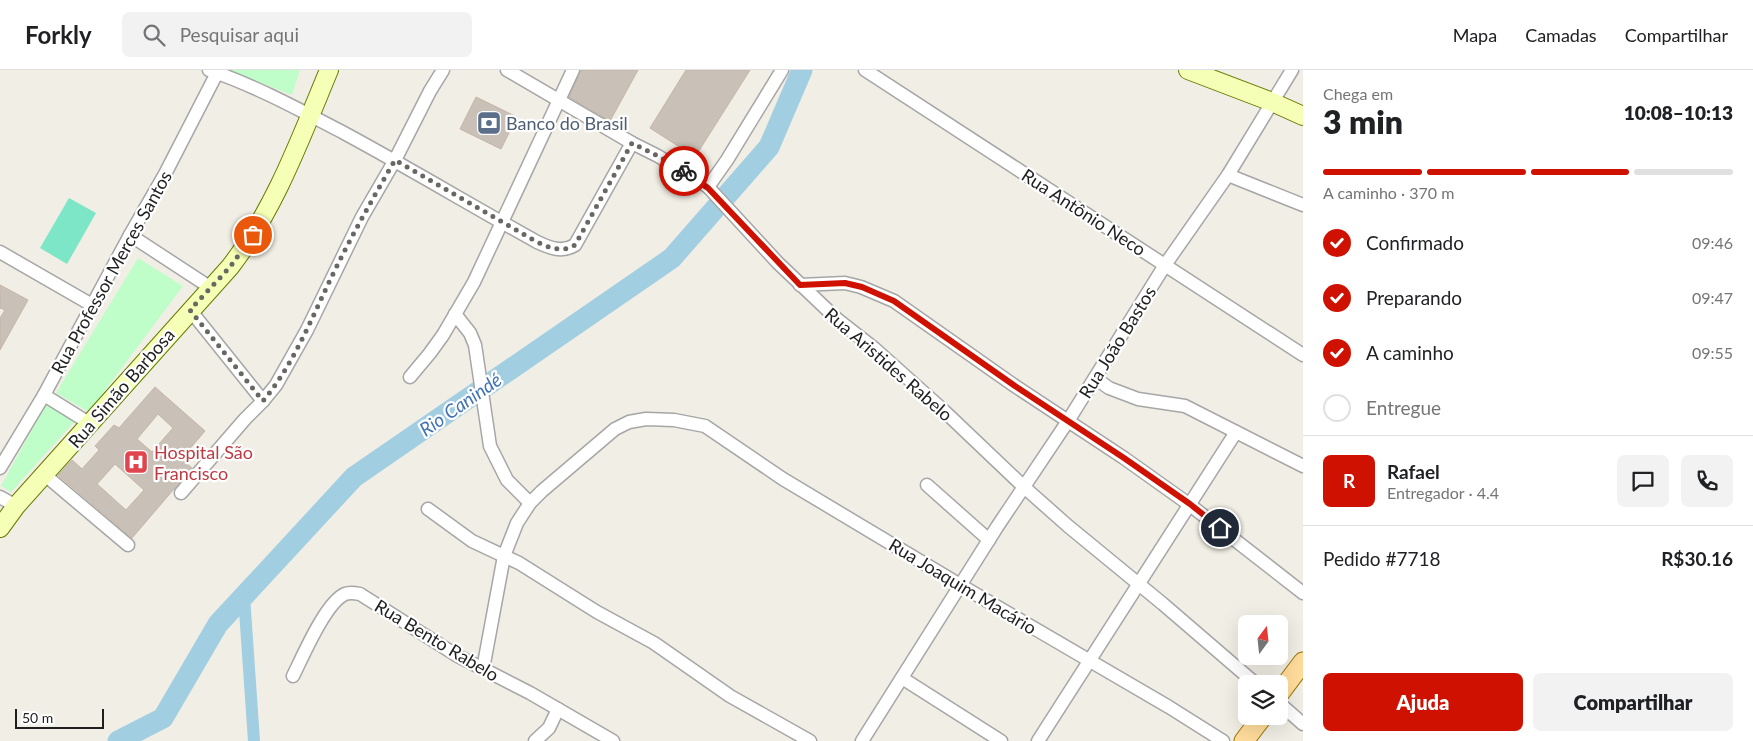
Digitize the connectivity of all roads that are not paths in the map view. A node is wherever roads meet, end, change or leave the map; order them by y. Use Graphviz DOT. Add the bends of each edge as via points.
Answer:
graph roads {
  1 [pos="329,70"];
  2 [pos="443,70"];
  3 [pos="507,70"];
  4 [pos="573,70"];
  5 [pos="782,70"];
  6 [pos="865,70"];
  7 [pos="1188,70"];
  8 [pos="1292,70"];
  9 [pos="213,71"];
  10 [pos="559,101"];
  11 [pos="1272,102"];
  12 [pos="310,115"];
  13 [pos="1303,116"];
  14 [pos="632,143"];
  15 [pos="395,160"];
  16 [pos="1228,175"];
  17 [pos="712,192"];
  18 [pos="1303,205"];
  19 [pos="501,222"];
  20 [pos="130,235"];
  21 [pos="0,252"];
  22 [pos="1165,265"];
  23 [pos="800,285"];
  24 [pos="211,288"];
  25 [pos="92,305"];
  26 [pos="190,310"];
  27 [pos="456,314"];
  28 [pos="1303,355"];
  29 [pos="410,377"];
  30 [pos="1095,378"];
  31 [pos="44,395"];
  32 [pos="263,401"];
  33 [pos="1068,421"];
  34 [pos="90,423"];
  35 [pos="1236,432"];
  36 [pos="1303,466"];
  37 [pos="0,468"];
  38 [pos="45,475"];
  39 [pos="927,485"];
  40 [pos="1024,487"];
  41 [pos="181,493"];
  42 [pos="0,497"];
  43 [pos="530,503"];
  44 [pos="1190,504"];
  45 [pos="16,506"];
  46 [pos="428,509"];
  47 [pos="0,528"];
  48 [pos="989,540"];
  49 [pos="128,545"];
  50 [pos="504,556"];
  51 [pos="1140,584"];
  52 [pos="960,585"];
  53 [pos="1303,593"];
  54 [pos="1090,661"];
  55 [pos="1303,662"];
  56 [pos="483,669"];
  57 [pos="1246,675"];
  58 [pos="292,676"];
  59 [pos="902,678"];
  60 [pos="1288,682"];
  61 [pos="558,709"];
  62 [pos="1288,711"];
  63 [pos="1303,724"];
  64 [pos="1256,725"];
  65 [pos="535,741"];
  66 [pos="613,741"];
  67 [pos="810,741"];
  68 [pos="862,741"];
  69 [pos="1001,741"];
  70 [pos="1038,741"];
  71 [pos="1223,741"];
  72 [pos="1244,741"];
  1 -- 12 [label="street, Rua Simão Barbosa"];
  2 -- 15 [label="street"];
  3 -- 10 [label="street, Rua Aristides Rabelo"];
  4 -- 10 [label="street"];
  5 -- 17 [label="street"];
  6 -- 22 [label="street, Rua Antônio Neco"];
  7 -- 11 [label="street"];
  8 -- 11 [label="street, Rua João Bastos"];
  9 -- 12 [label="street"];
  9 -- 20 [label="street, Rua Professor Merces Santos" via="165,174"];
  10 -- 14 [label="street, Rua Aristides Rabelo"];
  10 -- 19 [label="street"];
  11 -- 13 [label="street"];
  11 -- 16 [label="street, Rua João Bastos"];
  12 -- 15 [label="street"];
  12 -- 24 [label="street, Rua Simão Barbosa" via="281,181 247,245"];
  14 -- 17 [label="street, Rua Aristides Rabelo"];
  14 -- 19 [label="street" via="575,245 558,249 546,246"];
  15 -- 19 [label="street"];
  15 -- 32 [label="street" via="362,217 294,353"];
  16 -- 18 [label="street"];
  16 -- 22 [label="street, Rua João Bastos"];
  17 -- 23 [label="street, Rua Aristides Rabelo"];
  19 -- 27 [label="street"];
  20 -- 24 [label="street"];
  20 -- 25 [label="street, Rua Professor Merces Santos"];
  21 -- 25 [label="street"];
  22 -- 28 [label="street, Rua Antônio Neco"];
  22 -- 30 [label="street, Rua João Bastos"];
  23 -- 33 [label="street" via="845,283 894,301"];
  23 -- 40 [label="street, Rua Aristides Rabelo" via="942,409"];
  24 -- 26 [label="street, Rua Simão Barbosa"];
  25 -- 31 [label="street, Rua Professor Merces Santos"];
  26 -- 32 [label="street"];
  26 -- 34 [label="street, Rua Simão Barbosa"];
  27 -- 29 [label="street"];
  27 -- 43 [label="street" via="476,345 490,446 507,480"];
  30 -- 33 [label="street, Rua João Bastos"];
  30 -- 35 [label="street" via="1109,388 1138,399 1185,406"];
  31 -- 34 [label="street"];
  31 -- 37 [label="street, Rua Professor Merces Santos"];
  32 -- 41 [label="street"];
  33 -- 40 [label="street, Rua João Bastos"];
  33 -- 44 [label="street"];
  34 -- 38 [label="street, Rua Simão Barbosa"];
  35 -- 36 [label="street"];
  35 -- 44 [label="street"];
  38 -- 45 [label="street, Rua Simão Barbosa"];
  38 -- 49 [label="street"];
  39 -- 48 [label="street"];
  40 -- 48 [label="street, Rua João Bastos"];
  40 -- 51 [label="street, Rua Aristides Rabelo"];
  42 -- 45 [label="street"];
  43 -- 50 [label="street"];
  43 -- 52 [label="street, Rua Joaquim Macário" via="615,429 646,419 674,420 704,426 783,479"];
  44 -- 51 [label="street"];
  44 -- 53 [label="street"];
  45 -- 47 [label="street, Rua Simão Barbosa"];
  46 -- 50 [label="street" via="472,541"];
  48 -- 52 [label="street, Rua João Bastos"];
  50 -- 56 [label="street"];
  50 -- 67 [label="street" via="654,643 730,696"];
  51 -- 54 [label="street"];
  51 -- 57 [label="street, Rua Aristides Rabelo"];
  52 -- 54 [label="street, Rua Joaquim Macário"];
  52 -- 59 [label="street, Rua João Bastos"];
  54 -- 70 [label="street"];
  54 -- 71 [label="street, Rua Joaquim Macário" via="1170,706"];
  55 -- 60 [label="main road"];
  56 -- 58 [label="street, Rua Bento Rabelo" via="360,594 350,592 334,602 324,616"];
  56 -- 61 [label="street, Rua Bento Rabelo"];
  59 -- 68 [label="street, Rua João Bastos"];
  59 -- 69 [label="street"];
  61 -- 65 [label="street" via="549,728"];
  61 -- 66 [label="street, Rua Bento Rabelo"];
  62 -- 63 [label="street"];
  64 -- 72 [label="main road"];
}
